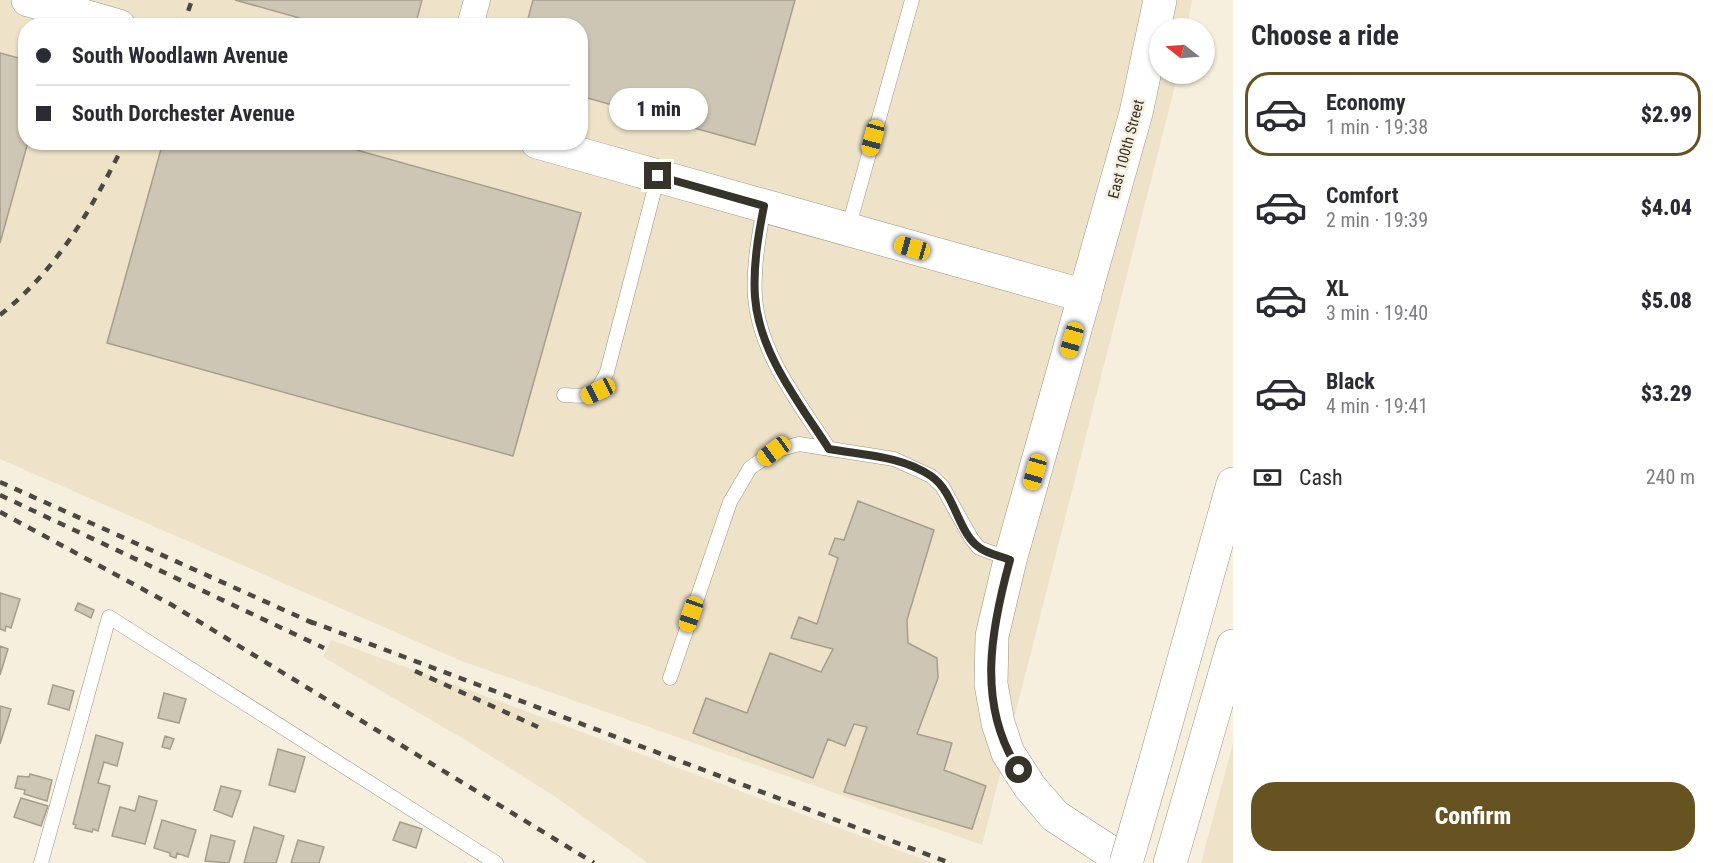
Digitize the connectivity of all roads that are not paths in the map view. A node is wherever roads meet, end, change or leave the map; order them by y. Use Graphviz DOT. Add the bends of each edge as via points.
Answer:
graph roads {
  1 [pos="28,0"];
  2 [pos="477,0"];
  3 [pos="912,0"];
  4 [pos="1160,0"];
  5 [pos="91,18"];
  6 [pos="472,18"];
  7 [pos="565,150"];
  8 [pos="658,176"];
  9 [pos="764,206"];
  10 [pos="848,229"];
  11 [pos="1085,296"];
  12 [pos="564,396"];
  13 [pos="829,449"];
  14 [pos="1233,484"];
  15 [pos="1010,560"];
  16 [pos="1233,646"];
  17 [pos="670,678"];
  18 [pos="41,863"];
  19 [pos="496,863"];
  20 [pos="1126,863"];
  21 [pos="1170,863"];
  1 -- 5 [label="main road"];
  2 -- 6 [label="street"];
  3 -- 10 [label="lane"];
  4 -- 11 [label="main road, East 100th Street" via="1136,113"];
  7 -- 8 [label="main road"];
  8 -- 9 [label="main road"];
  8 -- 12 [label="lane" via="607,372 598,391 586,397"];
  9 -- 10 [label="main road"];
  9 -- 13 [label="lane" via="755,257 755,289 765,337 783,379"];
  10 -- 11 [label="main road"];
  11 -- 15 [label="main road, East 100th Street"];
  13 -- 15 [label="lane" via="894,459 931,476 942,486 979,548"];
  13 -- 17 [label="lane" via="799,444 774,451 750,468 730,502"];
  14 -- 20 [label="main road, bridge"];
  15 -- 20 [label="main road, East 100th Street" via="992,636 991,672 998,723 1008,753 1055,816"];
  16 -- 21 [label="main road"];
  18 -- 19 [label="lane" via="109,617"];
}
